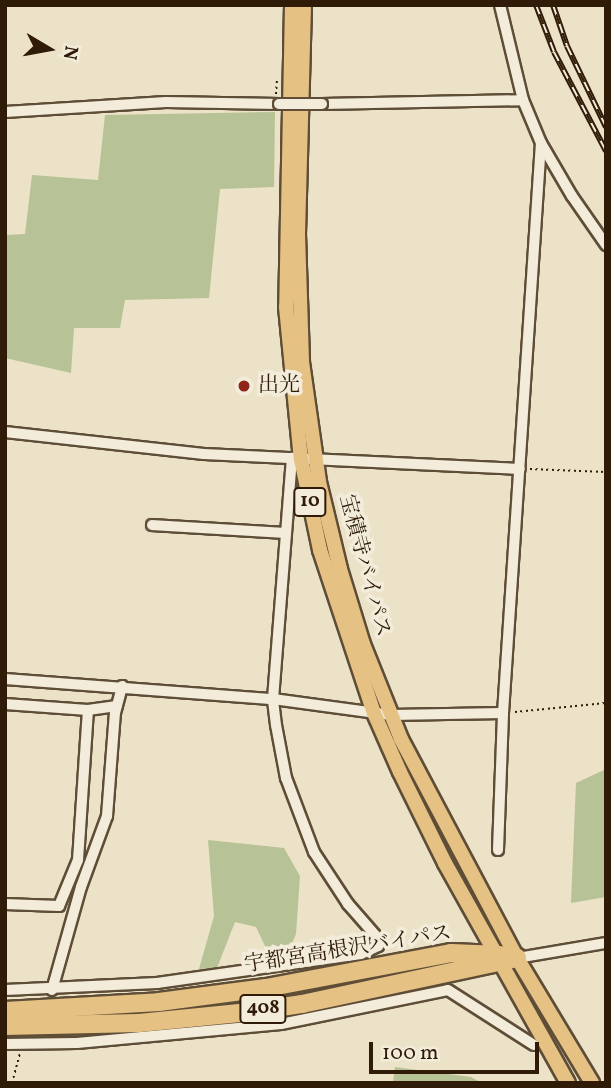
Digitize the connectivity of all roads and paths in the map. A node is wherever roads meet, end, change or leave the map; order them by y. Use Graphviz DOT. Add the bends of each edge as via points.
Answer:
graph roads {
  1 [pos="292,5"];
  2 [pos="304,5"];
  3 [pos="500,5"];
  4 [pos="277,80"];
  5 [pos="523,100"];
  6 [pos="278,101"];
  7 [pos="5,112"];
  8 [pos="541,143"];
  9 [pos="606,245"];
  10 [pos="5,432"];
  11 [pos="303,459"];
  12 [pos="520,469"];
  13 [pos="606,472"];
  14 [pos="152,525"];
  15 [pos="285,533"];
  16 [pos="5,679"];
  17 [pos="122,687"];
  18 [pos="273,699"];
  19 [pos="606,703"];
  20 [pos="5,704"];
  21 [pos="117,706"];
  22 [pos="88,710"];
  23 [pos="374,713"];
  24 [pos="503,713"];
  25 [pos="391,715"];
  26 [pos="498,850"];
  27 [pos="5,904"];
  28 [pos="606,943"];
  29 [pos="504,958"];
  30 [pos="157,983"];
  31 [pos="5,990"];
  32 [pos="52,990"];
  33 [pos="159,1002"];
  34 [pos="5,1011"];
  35 [pos="5,1026"];
  36 [pos="5,1044"];
  37 [pos="24,1044"];
  38 [pos="534,1045"];
  39 [pos="12,1083"];
  40 [pos="568,1083"];
  41 [pos="592,1083"];
  1 -- 11 [label="main road, 宝積寺バイパス / 10" via="286,307 290,376"];
  2 -- 11 [label="main road, 宝積寺バイパス / 10" via="299,285"];
  3 -- 5 [label="street"];
  4 -- 6 [label="path"];
  5 -- 6 [label="street, bridge"];
  5 -- 8 [label="street"];
  6 -- 7 [label="street" via="166,102"];
  8 -- 9 [label="street"];
  8 -- 12 [label="street"];
  10 -- 11 [label="street" via="204,454"];
  11 -- 12 [label="street"];
  11 -- 15 [label="street"];
  11 -- 23 [label="main road, 宝積寺バイパス / 10" via="320,550"];
  11 -- 25 [label="main road, 宝積寺バイパス / 10"];
  12 -- 13 [label="path"];
  12 -- 24 [label="street"];
  14 -- 15 [label="street"];
  15 -- 18 [label="street"];
  16 -- 17 [label="street"];
  17 -- 18 [label="street"];
  17 -- 21 [label="street"];
  18 -- 23 [label="street"];
  18 -- 30 [label="street" via="286,778 305,831 348,904 376,936 378,946 361,954"];
  19 -- 24 [label="path"];
  20 -- 22 [label="street"];
  21 -- 22 [label="street"];
  21 -- 32 [label="street" via="107,816"];
  22 -- 27 [label="street" via="78,860 59,906"];
  23 -- 25 [label="street"];
  23 -- 29 [label="main road, 宝積寺バイパス / 10" via="445,863"];
  24 -- 25 [label="street"];
  24 -- 26 [label="street"];
  25 -- 29 [label="main road, 宝積寺バイパス / 10" via="459,851"];
  28 -- 29 [label="street"];
  29 -- 33 [label="highway, 宇都宮高根沢バイパス / 408" via="451,953 266,988"];
  29 -- 35 [label="highway, 宇都宮高根沢バイパス / 408" via="249,1012 139,1023"];
  29 -- 40 [label="main road, 宝積寺バイパス / 10"];
  29 -- 41 [label="main road, 宝積寺バイパス / 10"];
  30 -- 32 [label="street"];
  30 -- 33 [label="street"];
  31 -- 32 [label="street"];
  33 -- 34 [label="highway, 宇都宮高根沢バイパス / 408"];
  36 -- 37 [label="street"];
  37 -- 38 [label="street" via="281,1024 448,990"];
  37 -- 39 [label="path"];
}
